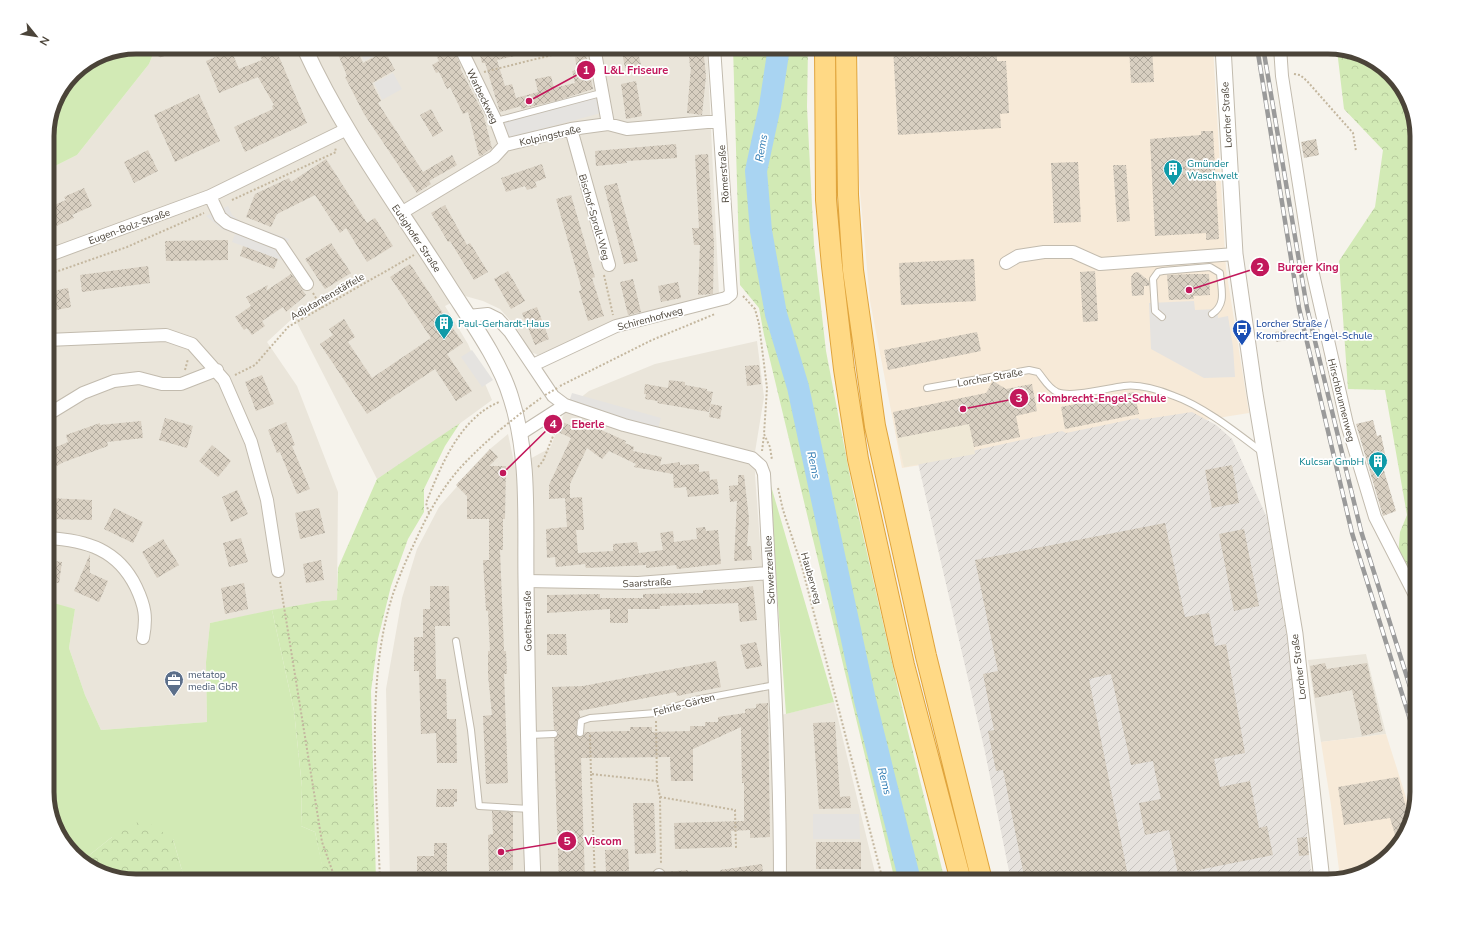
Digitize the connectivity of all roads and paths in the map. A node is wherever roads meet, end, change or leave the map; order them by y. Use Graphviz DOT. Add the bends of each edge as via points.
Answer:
graph roads {
  1 [pos="307,54"];
  2 [pos="463,54"];
  3 [pos="552,54"];
  4 [pos="595,54"];
  5 [pos="714,54"];
  6 [pos="825,54"];
  7 [pos="846,54"];
  8 [pos="1223,54"];
  9 [pos="1280,54"];
  10 [pos="473,75"];
  11 [pos="1282,76"];
  12 [pos="601,93"];
  13 [pos="496,121"];
  14 [pos="719,121"];
  15 [pos="608,124"];
  16 [pos="347,129"];
  17 [pos="571,129"];
  18 [pos="505,145"];
  19 [pos="1356,151"];
  20 [pos="210,196"];
  21 [pos="400,213"];
  22 [pos="425,248"];
  23 [pos="54,253"];
  24 [pos="1235,254"];
  25 [pos="1006,263"];
  26 [pos="609,265"];
  27 [pos="307,284"];
  28 [pos="731,287"];
  29 [pos="726,298"];
  30 [pos="322,308"];
  31 [pos="1212,314"];
  32 [pos="468,316"];
  33 [pos="1162,317"];
  34 [pos="616,326"];
  35 [pos="54,340"];
  36 [pos="192,344"];
  37 [pos="533,365"];
  38 [pos="217,370"];
  39 [pos="224,380"];
  40 [pos="181,384"];
  41 [pos="927,388"];
  42 [pos="511,397"];
  43 [pos="565,405"];
  44 [pos="54,411"];
  45 [pos="520,434"];
  46 [pos="1265,454"];
  47 [pos="772,461"];
  48 [pos="777,482"];
  49 [pos="526,484"];
  50 [pos="429,513"];
  51 [pos="54,538"];
  52 [pos="278,571"];
  53 [pos="769,573"];
  54 [pos="526,581"];
  55 [pos="1410,586"];
  56 [pos="143,638"];
  57 [pos="456,641"];
  58 [pos="775,685"];
  59 [pos="656,713"];
  60 [pos="590,718"];
  61 [pos="580,733"];
  62 [pos="554,734"];
  63 [pos="529,735"];
  64 [pos="591,774"];
  65 [pos="657,781"];
  66 [pos="660,797"];
  67 [pos="530,809"];
  68 [pos="966,812"];
  69 [pos="736,848"];
  70 [pos="333,874"];
  71 [pos="380,874"];
  72 [pos="533,874"];
  73 [pos="595,874"];
  74 [pos="659,874"];
  75 [pos="780,874"];
  76 [pos="881,874"];
  77 [pos="959,874"];
  78 [pos="980,874"];
  79 [pos="989,874"];
  80 [pos="1321,874"];
  1 -- 16 [label="street, Eutighofer Straße"];
  2 -- 10 [label="street, Warbeckweg"];
  3 -- 10 [label="path"];
  4 -- 12 [label="street"];
  5 -- 14 [label="street, Römerstraße"];
  6 -- 77 [label="highway" via="825,164 831,258 858,459 904,665"];
  7 -- 68 [label="highway" via="846,145 852,248 875,426 924,648"];
  8 -- 24 [label="street, Lorcher Straße"];
  9 -- 11 [label="street, Hirschbrunnenweg"];
  10 -- 13 [label="street, Warbeckweg"];
  11 -- 19 [label="path" via="1300,75 1307,81 1353,133"];
  11 -- 55 [label="street, Hirschbrunnenweg" via="1313,274 1347,424 1375,517"];
  12 -- 13 [label="lane"];
  12 -- 15 [label="street"];
  13 -- 18 [label="street, Warbeckweg"];
  14 -- 15 [label="street, Kolpingstraße" via="627,129"];
  14 -- 28 [label="street, Römerstraße"];
  15 -- 17 [label="street, Kolpingstraße"];
  16 -- 20 [label="street, Eugen-Bolz-Straße"];
  16 -- 21 [label="street, Eutighofer Straße"];
  17 -- 18 [label="street, Kolpingstraße"];
  17 -- 26 [label="street, Bischof-Sproll-Weg"];
  18 -- 21 [label="street, Kolpingstraße" via="494,157"];
  20 -- 23 [label="street, Eugen-Bolz-Straße"];
  20 -- 27 [label="street" via="220,216 227,223 280,244"];
  21 -- 22 [label="street, Eutighofer Straße"];
  22 -- 30 [label="path, Adjutantenstäffele"];
  22 -- 32 [label="street, Eutighofer Straße"];
  24 -- 25 [label="street" via="1100,264 1073,252 1044,252 1018,256"];
  24 -- 46 [label="street, Lorcher Straße"];
  26 -- 34 [label="path, Bischof-Sproll-Weg" via="603,277"];
  27 -- 30 [label="path"];
  28 -- 29 [label="street, Römerstraße" via="731,294"];
  28 -- 47 [label="path" via="755,309 759,324 767,388 764,434 770,447"];
  29 -- 34 [label="street, Schirenhofweg"];
  29 -- 50 [label="path, bridge" via="719,311 711,317 652,340 559,387 530,406 501,429 461,468"];
  30 -- 39 [label="path, Adjutantenstäffele" via="288,327 255,365"];
  31 -- 33 [label="lane" via="1220,308 1222,302 1220,273 1210,267 1163,271 1153,278 1155,311"];
  32 -- 37 [label="street, Schwerzerallee" via="488,314 498,319"];
  32 -- 42 [label="street, Eutighofer Straße" via="500,371"];
  34 -- 37 [label="street, Schirenhofweg"];
  35 -- 36 [label="street" via="166,335"];
  36 -- 38 [label="street"];
  36 -- 40 [label="path"];
  37 -- 43 [label="street, Schwerzerallee" via="553,396"];
  38 -- 39 [label="street"];
  38 -- 40 [label="street"];
  39 -- 52 [label="street" via="251,442 267,500"];
  40 -- 44 [label="street" via="162,384 139,378 114,381 83,394"];
  41 -- 46 [label="lane, Lorcher Straße" via="1029,370 1038,372 1051,389 1059,393 1125,386 1149,388 1176,396 1208,414"];
  42 -- 45 [label="street, Eutighofer Straße"];
  42 -- 50 [label="path" via="493,404 471,421 450,449 426,503"];
  43 -- 45 [label="street"];
  43 -- 49 [label="path" via="543,461"];
  43 -- 53 [label="street, Schwerzerallee" via="624,425 752,458 761,466 764,474"];
  45 -- 49 [label="street, Goethestraße"];
  46 -- 80 [label="street, Lorcher Straße" via="1294,634"];
  48 -- 76 [label="path, Hauberweg" via="782,510 802,568"];
  49 -- 54 [label="street, Goethestraße"];
  50 -- 71 [label="path" via="392,595 377,682 375,724"];
  51 -- 56 [label="street" via="66,539 104,551 128,572 144,603 146,622"];
  52 -- 70 [label="path" via="322,842"];
  53 -- 54 [label="street, Saarstraße" via="638,583"];
  53 -- 58 [label="street, Schwerzerallee"];
  54 -- 63 [label="street, Goethestraße"];
  57 -- 67 [label="lane" via="471,730 479,806"];
  58 -- 59 [label="lane, Fehrle-Gärten" via="695,700"];
  58 -- 75 [label="street, Schwerzerallee"];
  59 -- 60 [label="lane, Fehrle-Gärten"];
  59 -- 65 [label="path"];
  60 -- 61 [label="lane" via="581,721"];
  60 -- 64 [label="path"];
  62 -- 63 [label="lane"];
  63 -- 67 [label="street, Goethestraße"];
  64 -- 65 [label="path"];
  64 -- 73 [label="path"];
  65 -- 66 [label="path"];
  66 -- 69 [label="path" via="735,810"];
  66 -- 74 [label="path" via="662,852"];
  67 -- 72 [label="street, Goethestraße"];
  68 -- 78 [label="highway"];
  68 -- 79 [label="highway"];
}
